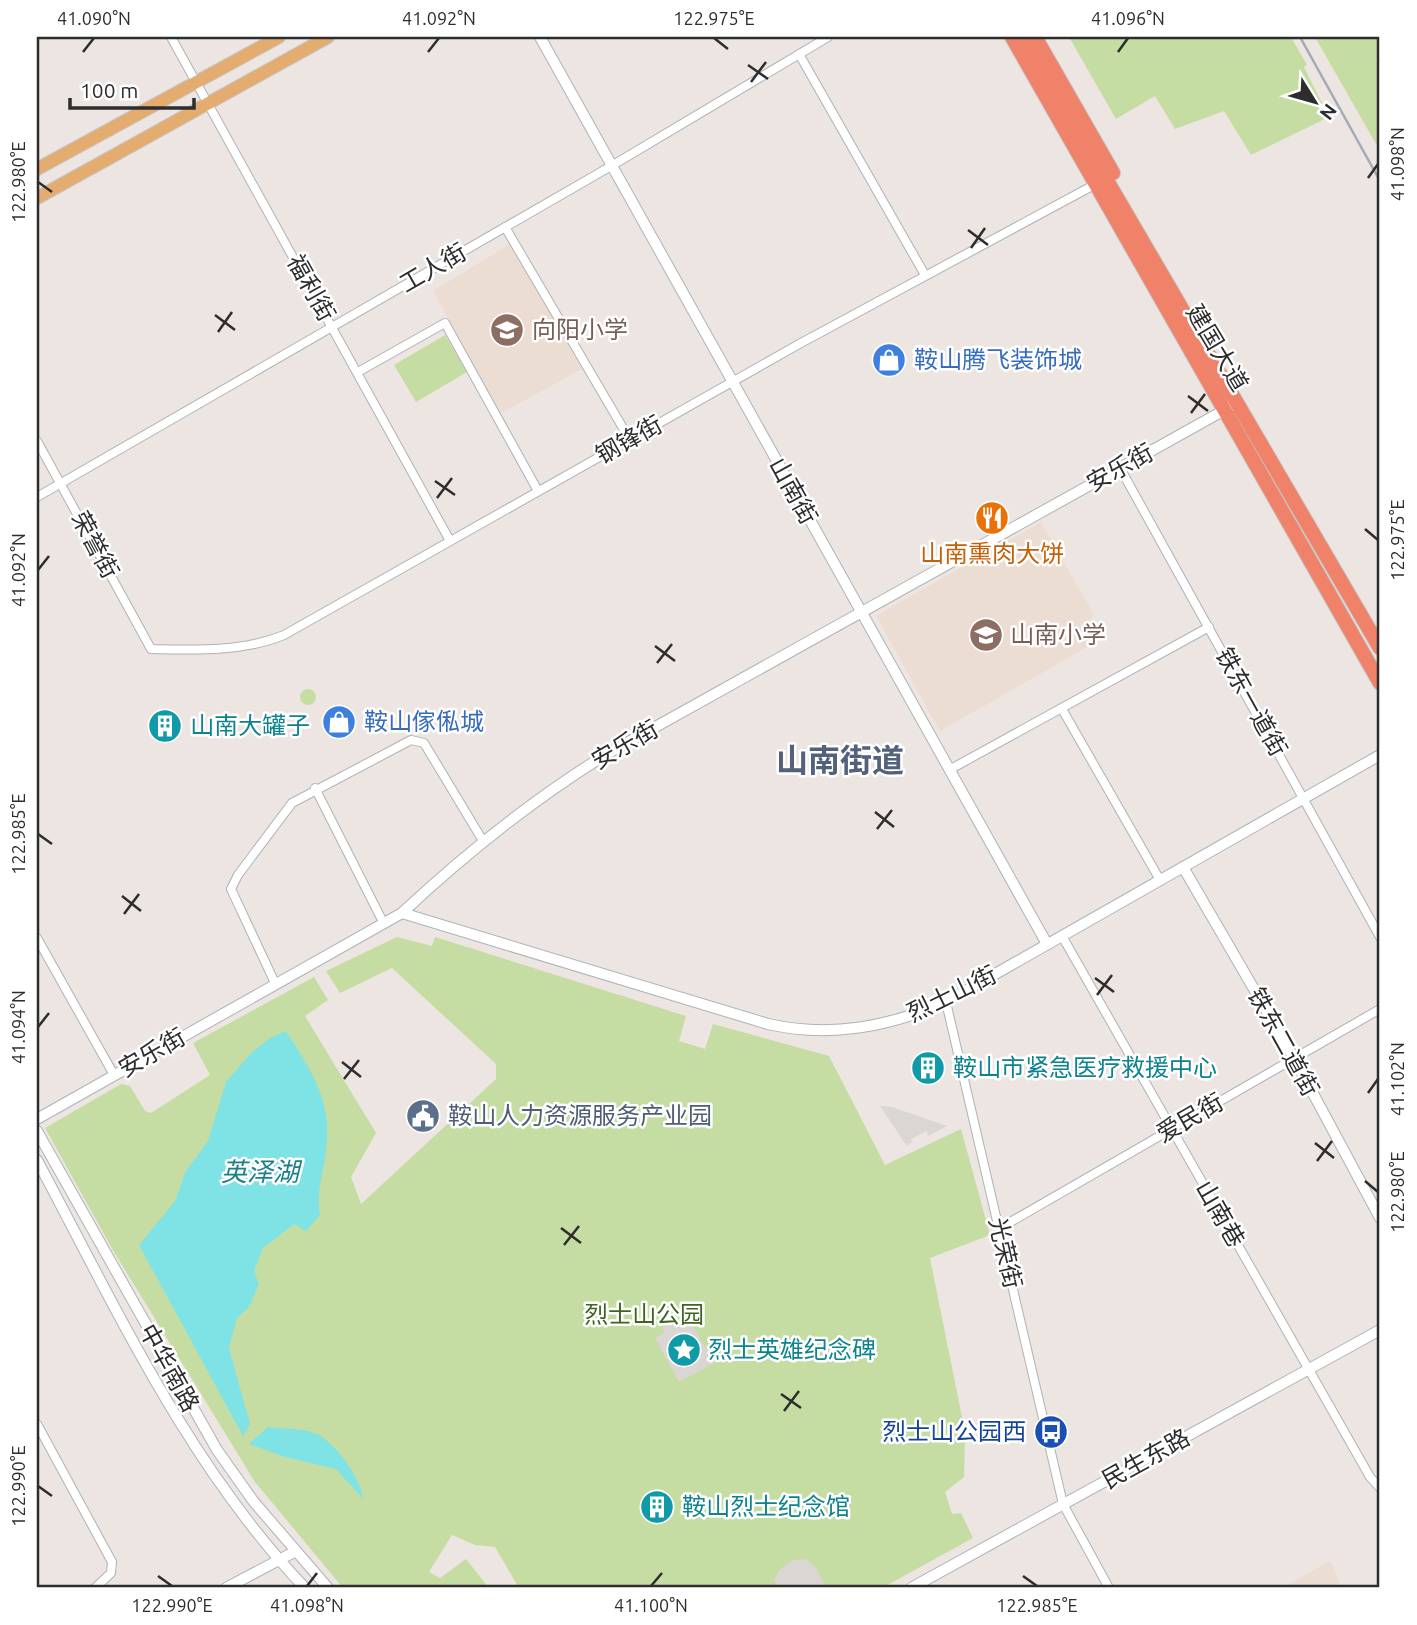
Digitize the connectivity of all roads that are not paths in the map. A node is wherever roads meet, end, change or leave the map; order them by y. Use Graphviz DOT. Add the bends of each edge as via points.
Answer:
graph roads {
  1 [pos="171,37"];
  2 [pos="279,37"];
  3 [pos="328,37"];
  4 [pos="540,37"];
  5 [pos="828,37"];
  6 [pos="1012,37"];
  7 [pos="1023,37"];
  8 [pos="1035,37"];
  9 [pos="799,54"];
  10 [pos="196,81"];
  11 [pos="208,104"];
  12 [pos="613,165"];
  13 [pos="37,169"];
  14 [pos="1094,185"];
  15 [pos="37,198"];
  16 [pos="505,227"];
  17 [pos="1158,265"];
  18 [pos="925,275"];
  19 [pos="332,325"];
  20 [pos="358,372"];
  21 [pos="732,383"];
  22 [pos="1231,407"];
  23 [pos="631,440"];
  24 [pos="37,441"];
  25 [pos="1120,468"];
  26 [pos="61,483"];
  27 [pos="538,491"];
  28 [pos="37,497"];
  29 [pos="449,540"];
  30 [pos="861,612"];
  31 [pos="1209,627"];
  32 [pos="1380,648"];
  33 [pos="151,649"];
  34 [pos="1380,683"];
  35 [pos="1062,709"];
  36 [pos="1380,755"];
  37 [pos="949,770"];
  38 [pos="315,788"];
  39 [pos="1304,799"];
  40 [pos="483,841"];
  41 [pos="1183,867"];
  42 [pos="1160,880"];
  43 [pos="401,913"];
  44 [pos="384,924"];
  45 [pos="1062,936"];
  46 [pos="1380,937"];
  47 [pos="37,938"];
  48 [pos="1047,944"];
  49 [pos="275,984"];
  50 [pos="946,1002"];
  51 [pos="1380,1009"];
  52 [pos="1294,1058"];
  53 [pos="114,1075"];
  54 [pos="37,1119"];
  55 [pos="1172,1128"];
  56 [pos="37,1131"];
  57 [pos="37,1160"];
  58 [pos="1380,1218"];
  59 [pos="1000,1228"];
  60 [pos="1380,1330"];
  61 [pos="1309,1371"];
  62 [pos="37,1424"];
  63 [pos="1380,1489"];
  64 [pos="1063,1504"];
  65 [pos="296,1551"];
  66 [pos="278,1560"];
  67 [pos="95,1588"];
  68 [pos="226,1588"];
  69 [pos="305,1588"];
  70 [pos="328,1588"];
  71 [pos="911,1588"];
  72 [pos="1109,1588"];
  1 -- 10 [label="street, 福利街"];
  2 -- 10 [label="main road"];
  3 -- 11 [label="main road"];
  4 -- 12 [label="main road, 山南街"];
  5 -- 9 [label="street, 工人街"];
  6 -- 14 [label="highway, 建国大道"];
  7 -- 17 [label="highway, 建国大道"];
  8 -- 17 [label="highway" via="1121,186"];
  9 -- 12 [label="street, 工人街"];
  9 -- 18 [label="street"];
  10 -- 11 [label="street, 福利街"];
  10 -- 13 [label="main road"];
  11 -- 15 [label="main road"];
  11 -- 19 [label="street, 福利街"];
  12 -- 16 [label="street, 工人街"];
  12 -- 21 [label="main road, 山南街"];
  14 -- 18 [label="street, 钢锋街"];
  14 -- 22 [label="highway, 建国大道"];
  16 -- 19 [label="street, 工人街"];
  16 -- 23 [label="street"];
  17 -- 22 [label="highway, 建国大道"];
  18 -- 21 [label="street, 钢锋街"];
  19 -- 20 [label="street, 福利街"];
  19 -- 26 [label="street, 工人街"];
  20 -- 27 [label="street" via="445,323"];
  20 -- 29 [label="street, 福利街"];
  21 -- 23 [label="street, 钢锋街"];
  21 -- 30 [label="main road, 山南街"];
  22 -- 25 [label="main road, 安乐街"];
  22 -- 32 [label="highway, 建国大道"];
  22 -- 34 [label="highway, 建国大道"];
  23 -- 27 [label="street, 钢锋街"];
  24 -- 26 [label="street, 荣誉街"];
  25 -- 30 [label="main road, 安乐街"];
  25 -- 31 [label="street, 铁东一道街"];
  26 -- 28 [label="street, 工人街"];
  26 -- 33 [label="street, 荣誉街"];
  27 -- 29 [label="street, 钢锋街"];
  29 -- 33 [label="street, 钢锋街" via="264,643"];
  30 -- 37 [label="main road, 山南街"];
  30 -- 40 [label="main road, 安乐街" via="606,755"];
  31 -- 35 [label="street"];
  31 -- 39 [label="street, 铁东一道街"];
  35 -- 37 [label="street"];
  35 -- 42 [label="street"];
  36 -- 39 [label="main road, 烈士山街"];
  37 -- 48 [label="main road, 山南街"];
  38 -- 40 [label="street" via="411,740 424,743"];
  38 -- 44 [label="street"];
  38 -- 49 [label="street" via="292,803 231,889"];
  39 -- 41 [label="main road, 烈士山街"];
  39 -- 46 [label="street, 铁东一道街"];
  40 -- 43 [label="main road, 安乐街"];
  41 -- 42 [label="main road, 烈士山街"];
  41 -- 52 [label="main road, 铁东二道街"];
  42 -- 45 [label="main road, 烈士山街"];
  43 -- 44 [label="main road, 安乐街"];
  43 -- 50 [label="main road, 烈士山街" via="793,1030 820,1032 882,1024"];
  44 -- 49 [label="main road, 安乐街"];
  45 -- 48 [label="main road, 烈士山街"];
  45 -- 55 [label="street, 山南巷"];
  47 -- 53 [label="street"];
  48 -- 50 [label="main road, 烈士山街"];
  49 -- 53 [label="main road, 安乐街"];
  50 -- 59 [label="street, 光荣街"];
  51 -- 52 [label="street, 爱民街"];
  52 -- 55 [label="street, 爱民街"];
  52 -- 58 [label="main road, 铁东二道街"];
  53 -- 54 [label="main road, 安乐街"];
  55 -- 59 [label="street, 爱民街"];
  55 -- 61 [label="street, 山南巷"];
  56 -- 65 [label="main road, 中华南路" via="195,1414 254,1502"];
  57 -- 66 [label="main road, 中华南路" via="199,1455"];
  59 -- 64 [label="street, 光荣街"];
  60 -- 61 [label="main road, 民生东路"];
  61 -- 63 [label="street, 山南巷"];
  61 -- 64 [label="main road, 民生东路"];
  62 -- 67 [label="street" via="112,1562 111,1573"];
  64 -- 71 [label="main road, 民生东路"];
  64 -- 72 [label="street, 光荣街"];
  65 -- 66 [label="main road"];
  65 -- 70 [label="main road, 中华南路"];
  66 -- 68 [label="main road"];
  66 -- 69 [label="main road, 中华南路"];
}
